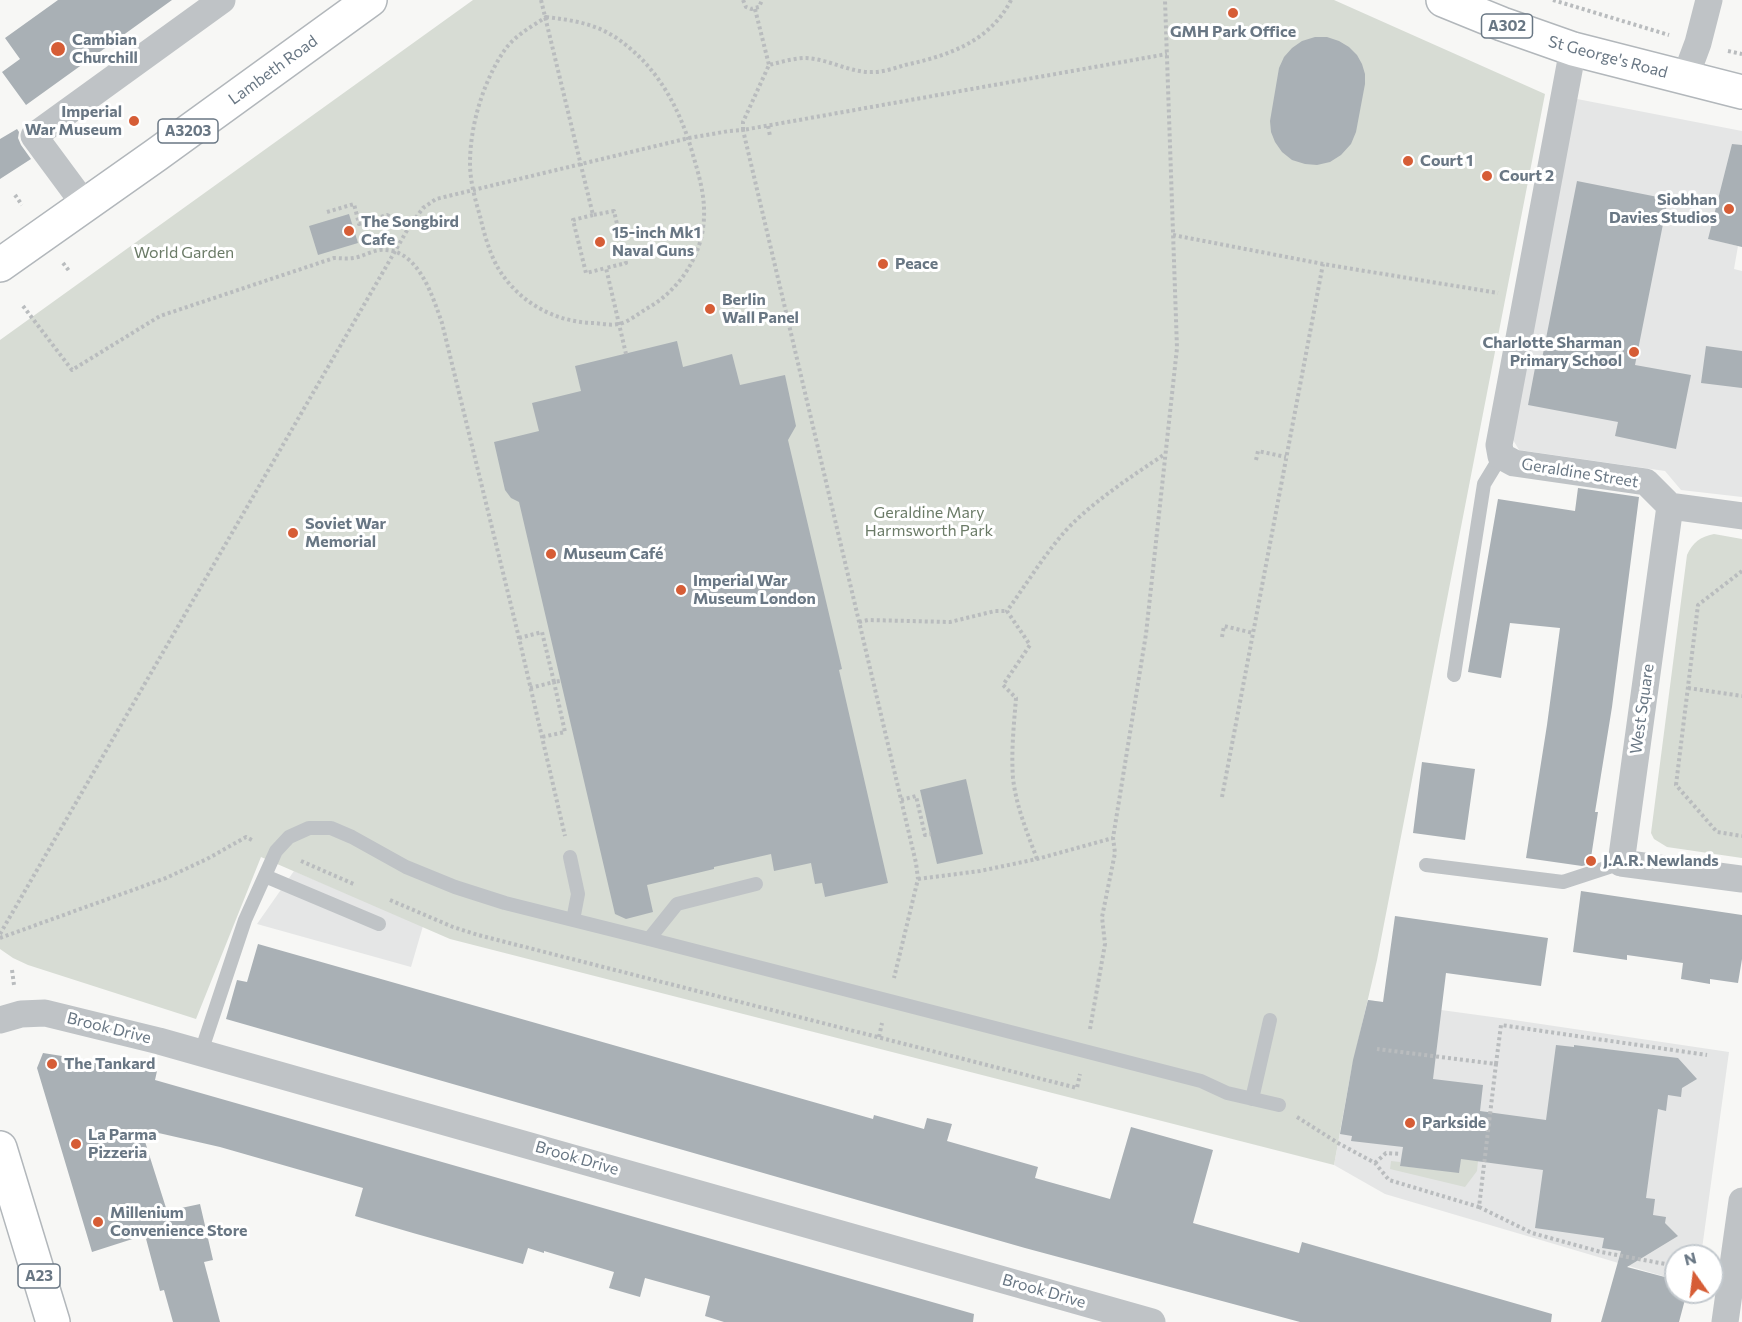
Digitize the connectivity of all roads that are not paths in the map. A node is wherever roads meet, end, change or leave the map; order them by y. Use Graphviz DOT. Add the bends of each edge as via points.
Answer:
graph roads {
  1 [pos="222,0"];
  2 [pos="370,0"];
  3 [pos="1443,0"];
  4 [pos="1709,0"];
  5 [pos="1573,49"];
  6 [pos="1684,78"];
  7 [pos="1742,92"];
  8 [pos="85,205"];
  9 [pos="2,260"];
  10 [pos="1501,456"];
  11 [pos="1670,506"];
  12 [pos="1742,516"];
  13 [pos="1454,675"];
  14 [pos="570,857"];
  15 [pos="1621,863"];
  16 [pos="1426,865"];
  17 [pos="265,876"];
  18 [pos="1742,879"];
  19 [pos="756,884"];
  20 [pos="573,920"];
  21 [pos="379,924"];
  22 [pos="649,939"];
  23 [pos="0,1020"];
  24 [pos="1270,1020"];
  25 [pos="201,1052"];
  26 [pos="1252,1099"];
  27 [pos="1279,1105"];
  28 [pos="0,1148"];
  29 [pos="1742,1201"];
  30 [pos="53,1322"];
  31 [pos="1152,1322"];
  32 [pos="1725,1322"];
  1 -- 8 [label="street" via="34,136"];
  2 -- 8 [label="main road, Lambeth Road / A3203"];
  3 -- 5 [label="main road, St George's Road / A302"];
  4 -- 6 [label="street"];
  5 -- 6 [label="main road, St George's Road / A302"];
  5 -- 10 [label="street, Geraldine Street" via="1499,445"];
  6 -- 7 [label="main road, St George's Road / A302"];
  8 -- 9 [label="main road, Lambeth Road / A3203"];
  10 -- 11 [label="street, Geraldine Street" via="1514,463 1646,482"];
  10 -- 13 [label="lane" via="1484,484"];
  11 -- 12 [label="street"];
  11 -- 15 [label="street, West Square"];
  14 -- 20 [label="lane" via="578,894"];
  15 -- 16 [label="lane" via="1563,882"];
  15 -- 18 [label="street"];
  17 -- 20 [label="lane" via="276,850 289,837 309,828 331,828 455,887"];
  17 -- 21 [label="lane"];
  17 -- 25 [label="lane" via="245,920"];
  19 -- 22 [label="lane" via="677,904"];
  20 -- 22 [label="lane"];
  22 -- 26 [label="lane" via="1201,1081"];
  23 -- 25 [label="street, Brook Drive" via="34,1013 55,1014"];
  24 -- 26 [label="lane"];
  25 -- 31 [label="street, Brook Drive"];
  26 -- 27 [label="lane"];
  28 -- 30 [label="main road, A23"];
  29 -- 32 [label="street"];
}
